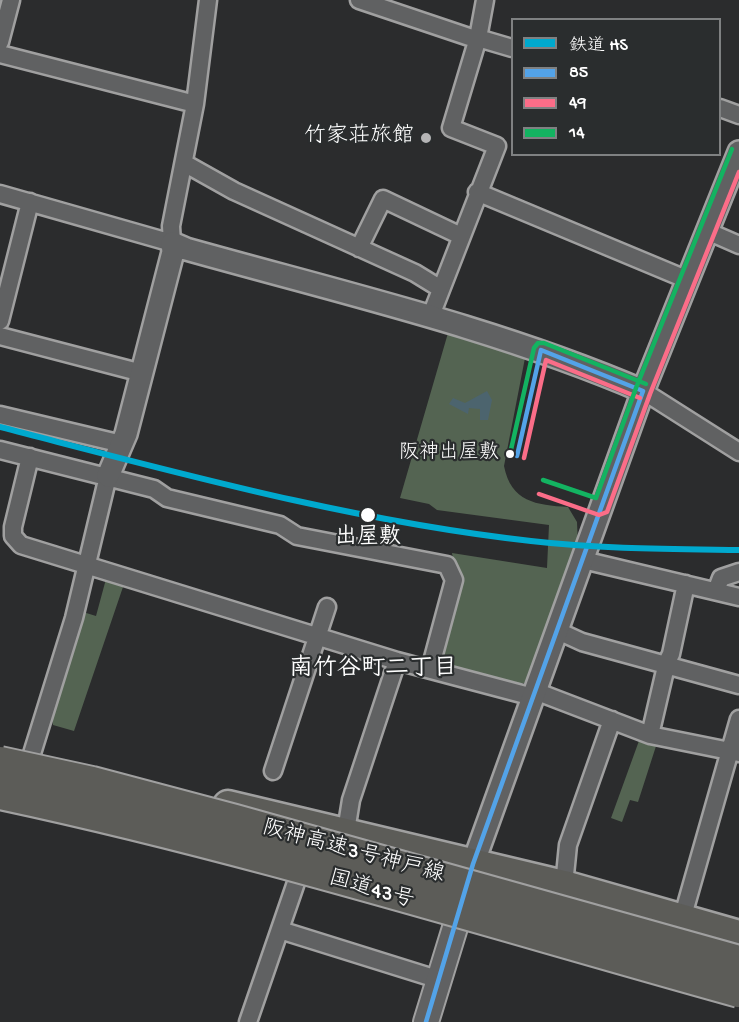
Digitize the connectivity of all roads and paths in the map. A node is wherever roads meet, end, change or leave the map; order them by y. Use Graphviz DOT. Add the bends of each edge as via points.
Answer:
graph roads {
  1 [pos="11,0"];
  2 [pos="208,0"];
  3 [pos="359,0"];
  4 [pos="485,0"];
  5 [pos="478,39"];
  6 [pos="0,42"];
  7 [pos="511,47"];
  8 [pos="0,54"];
  9 [pos="195,104"];
  10 [pos="721,108"];
  11 [pos="739,115"];
  12 [pos="739,152"];
  13 [pos="184,163"];
  14 [pos="477,192"];
  15 [pos="0,194"];
  16 [pos="30,202"];
  17 [pos="707,231"];
  18 [pos="461,236"];
  19 [pos="172,243"];
  20 [pos="739,245"];
  21 [pos="359,248"];
  22 [pos="688,280"];
  23 [pos="441,289"];
  24 [pos="430,318"];
  25 [pos="0,321"];
  26 [pos="0,336"];
  27 [pos="142,374"];
  28 [pos="643,391"];
  29 [pos="0,416"];
  30 [pos="122,444"];
  31 [pos="0,450"];
  32 [pos="739,452"];
  33 [pos="30,457"];
  34 [pos="108,476"];
  35 [pos="583,561"];
  36 [pos="87,565"];
  37 [pos="739,572"];
  38 [pos="686,584"];
  39 [pos="716,591"];
  40 [pos="739,597"];
  41 [pos="327,607"];
  42 [pos="558,631"];
  43 [pos="316,636"];
  44 [pos="397,661"];
  45 [pos="666,665"];
  46 [pos="430,669"];
  47 [pos="739,685"];
  48 [pos="534,694"];
  49 [pos="739,719"];
  50 [pos="612,720"];
  51 [pos="650,735"];
  52 [pos="735,752"];
  53 [pos="0,755"];
  54 [pos="15,761"];
  55 [pos="273,771"];
  56 [pos="0,795"];
  57 [pos="346,831"];
  58 [pos="473,864"];
  59 [pos="300,871"];
  60 [pos="564,885"];
  61 [pos="460,916"];
  62 [pos="682,919"];
  63 [pos="280,930"];
  64 [pos="739,935"];
  65 [pos="739,962"];
  66 [pos="440,980"];
  67 [pos="739,993"];
  68 [pos="254,1020"];
  69 [pos="426,1022"];
  1 -- 6 [label="street"];
  2 -- 9 [label="street"];
  3 -- 5 [label="street"];
  4 -- 5 [label="street"];
  5 -- 7 [label="street"];
  5 -- 14 [label="street" via="452,128 497,146"];
  8 -- 9 [label="street"];
  9 -- 13 [label="street"];
  10 -- 11 [label="street"];
  12 -- 17 [label="street"];
  13 -- 19 [label="street" via="171,226"];
  13 -- 21 [label="street" via="234,191"];
  14 -- 18 [label="street"];
  14 -- 22 [label="street"];
  15 -- 16 [label="street"];
  16 -- 19 [label="street"];
  16 -- 25 [label="street"];
  17 -- 20 [label="street"];
  17 -- 22 [label="street"];
  18 -- 21 [label="street" via="383,199"];
  18 -- 23 [label="street"];
  19 -- 24 [label="street"];
  19 -- 27 [label="street"];
  21 -- 23 [label="street"];
  22 -- 28 [label="street"];
  23 -- 24 [label="street"];
  24 -- 28 [label="street" via="541,350"];
  26 -- 27 [label="street"];
  27 -- 30 [label="street"];
  28 -- 32 [label="street"];
  28 -- 35 [label="street"];
  29 -- 30 [label="street"];
  30 -- 34 [label="street"];
  31 -- 33 [label="street"];
  33 -- 34 [label="street"];
  33 -- 36 [label="street" via="13,536 21,545"];
  34 -- 36 [label="street"];
  34 -- 46 [label="street" via="154,489 167,498 280,525 297,536 447,565 454,580"];
  35 -- 38 [label="street"];
  35 -- 42 [label="street"];
  36 -- 43 [label="street"];
  36 -- 54 [label="street" via="71,629"];
  37 -- 39 [label="street" via="721,578"];
  38 -- 39 [label="street"];
  38 -- 45 [label="street"];
  39 -- 40 [label="street"];
  41 -- 43 [label="street"];
  42 -- 45 [label="street" via="582,642"];
  42 -- 48 [label="street"];
  43 -- 44 [label="street"];
  43 -- 55 [label="street"];
  44 -- 46 [label="street"];
  44 -- 57 [label="street" via="351,800"];
  45 -- 47 [label="street"];
  45 -- 51 [label="street"];
  46 -- 48 [label="street"];
  48 -- 50 [label="street"];
  48 -- 58 [label="street"];
  49 -- 52 [label="street"];
  50 -- 51 [label="street"];
  50 -- 60 [label="street" via="568,845"];
  51 -- 52 [label="street"];
  52 -- 62 [label="street"];
  53 -- 54 [label="highway"];
  54 -- 57 [label="highway"];
  54 -- 65 [label="highway, 阪神高速3号神戸線, bridge"];
  56 -- 59 [label="highway, 国道43号" via="97,816"];
  56 -- 67 [label="highway, 阪神高速3号神戸線, bridge" via="92,812 232,848"];
  57 -- 58 [label="highway"];
  58 -- 60 [label="highway"];
  58 -- 61 [label="main road"];
  59 -- 61 [label="highway, 国道43号"];
  59 -- 63 [label="street"];
  60 -- 62 [label="highway"];
  61 -- 66 [label="main road"];
  61 -- 67 [label="highway, 国道43号"];
  62 -- 64 [label="highway"];
  63 -- 66 [label="street"];
  63 -- 68 [label="street"];
  66 -- 69 [label="main road"];
}
